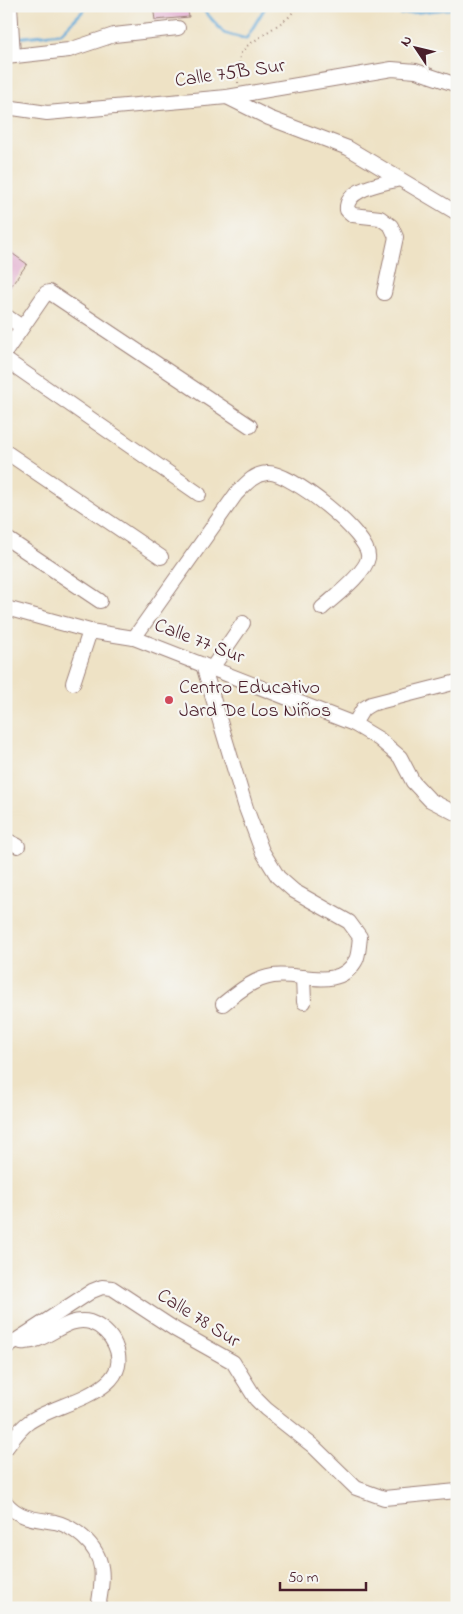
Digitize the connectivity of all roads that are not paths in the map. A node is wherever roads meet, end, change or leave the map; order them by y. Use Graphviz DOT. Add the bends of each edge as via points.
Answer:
graph roads {
  1 [pos="10,6"];
  2 [pos="178,28"];
  3 [pos="11,47"];
  4 [pos="457,85"];
  5 [pos="232,96"];
  6 [pos="6,107"];
  7 [pos="399,179"];
  8 [pos="457,213"];
  9 [pos="384,293"];
  10 [pos="6,316"];
  11 [pos="22,327"];
  12 [pos="6,351"];
  13 [pos="6,360"];
  14 [pos="250,426"];
  15 [pos="6,452"];
  16 [pos="199,494"];
  17 [pos="6,538"];
  18 [pos="161,557"];
  19 [pos="100,601"];
  20 [pos="6,608"];
  21 [pos="322,608"];
  22 [pos="243,623"];
  23 [pos="90,631"];
  24 [pos="134,638"];
  25 [pos="208,667"];
  26 [pos="457,682"];
  27 [pos="73,683"];
  28 [pos="354,724"];
  29 [pos="457,814"];
  30 [pos="303,977"];
  31 [pos="304,1002"];
  32 [pos="223,1004"];
  33 [pos="12,1344"];
  34 [pos="6,1448"];
  35 [pos="457,1491"];
  36 [pos="6,1503"];
  37 [pos="98,1608"];
  1 -- 3 [label="street"];
  2 -- 3 [label="street" via="114,35 69,50"];
  4 -- 5 [label="street, Calle 75B Sur" via="416,71 392,69"];
  5 -- 6 [label="street, Calle 75B Sur" via="47,113"];
  5 -- 7 [label="street" via="269,118 348,148"];
  7 -- 8 [label="street"];
  7 -- 9 [label="street" via="352,195 346,203 347,210 353,215 380,218 391,226 396,237"];
  10 -- 11 [label="street"];
  11 -- 12 [label="street"];
  11 -- 14 [label="street" via="46,293 52,293"];
  13 -- 16 [label="street"];
  15 -- 18 [label="street"];
  17 -- 19 [label="street"];
  20 -- 23 [label="street, Calle 77 Sur"];
  21 -- 24 [label="street" via="362,570 368,557 366,546 352,527 301,488 282,476 267,473 249,480 236,494"];
  22 -- 25 [label="street"];
  23 -- 24 [label="street, Calle 77 Sur"];
  23 -- 27 [label="street"];
  24 -- 25 [label="street, Calle 77 Sur"];
  25 -- 28 [label="street, Calle 77 Sur"];
  25 -- 30 [label="street" via="246,808 262,851 278,877 294,891 348,922 360,937 356,960 342,974 326,980"];
  26 -- 28 [label="street" via="371,704 363,709"];
  28 -- 29 [label="street, Calle 77 Sur" via="400,757 413,782 430,800"];
  30 -- 31 [label="street"];
  30 -- 32 [label="street" via="274,976 252,982"];
  33 -- 34 [label="street" via="33,1341 71,1323 89,1322 104,1330 114,1342 118,1354 117,1373 106,1385 30,1422"];
  33 -- 35 [label="street, Calle 78 Sur" via="92,1291 112,1288 176,1330 234,1362 256,1399 313,1446 356,1488 384,1498"];
  36 -- 37 [label="street" via="26,1517 59,1523 78,1532 94,1547 102,1564"];
}
